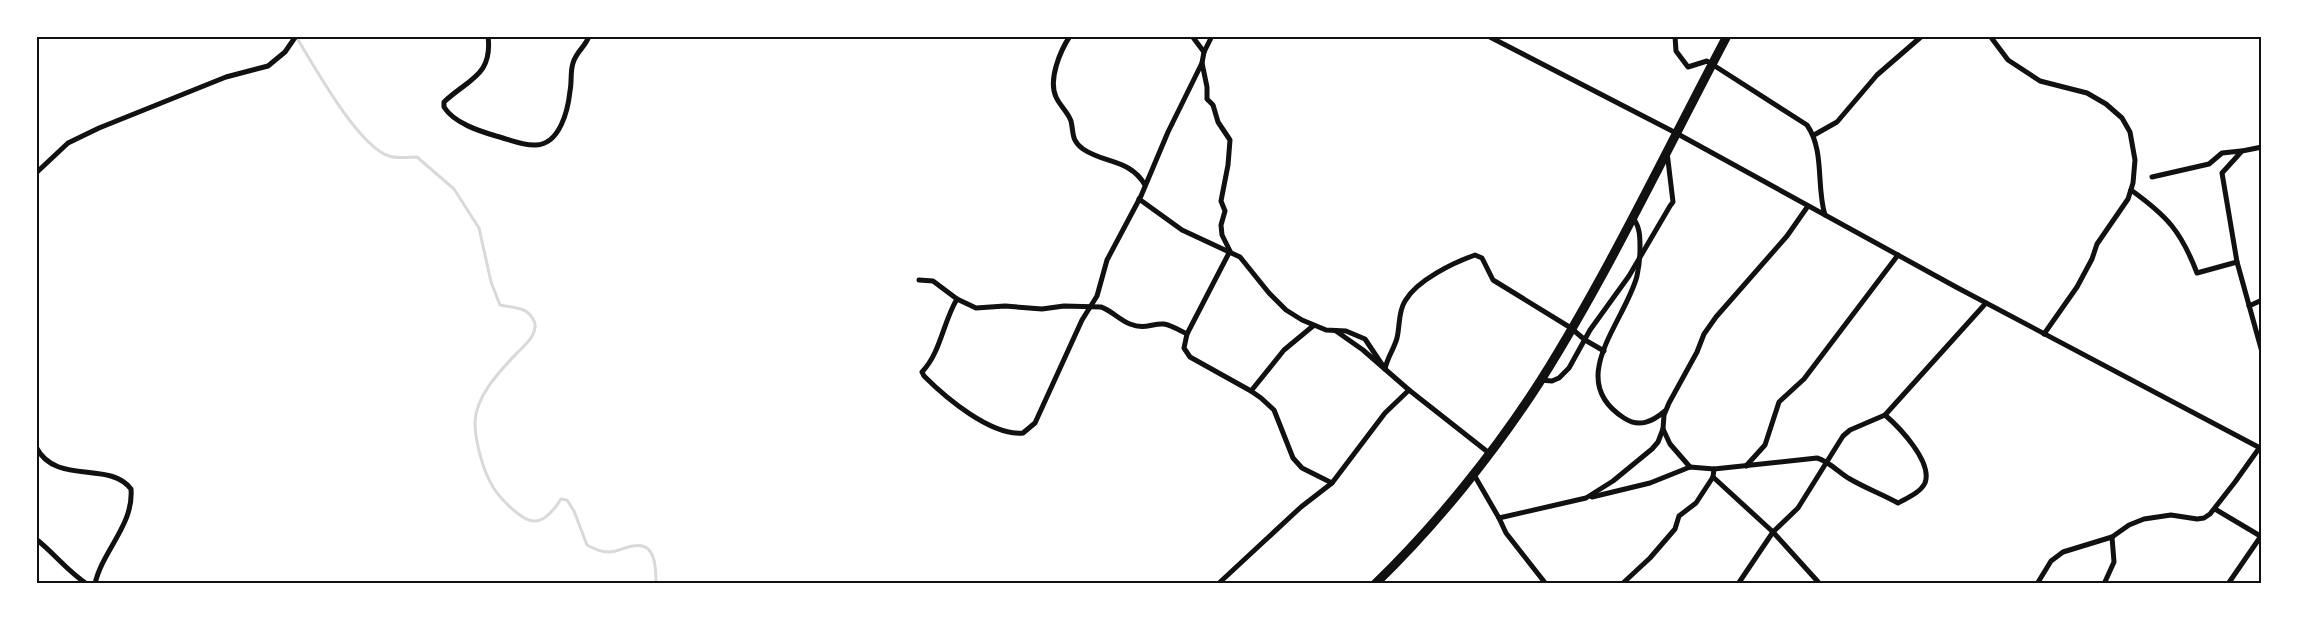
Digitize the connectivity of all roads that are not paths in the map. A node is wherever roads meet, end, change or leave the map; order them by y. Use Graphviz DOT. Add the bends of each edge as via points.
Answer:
graph roads {
  1 [pos="296,36"];
  2 [pos="488,36"];
  3 [pos="589,36"];
  4 [pos="1070,36"];
  5 [pos="1192,36"];
  6 [pos="1212,36"];
  7 [pos="1488,36"];
  8 [pos="1676,36"];
  9 [pos="1727,36"];
  10 [pos="1922,36"];
  11 [pos="1990,36"];
  12 [pos="1204,52"];
  13 [pos="1202,63"];
  14 [pos="1712,64"];
  15 [pos="1676,134"];
  16 [pos="1814,135"];
  17 [pos="2262,147"];
  18 [pos="1667,149"];
  19 [pos="2242,150"];
  20 [pos="36,172"];
  21 [pos="2152,177"];
  22 [pos="1145,185"];
  23 [pos="2131,190"];
  24 [pos="1139,199"];
  25 [pos="1808,206"];
  26 [pos="1825,215"];
  27 [pos="1632,216"];
  28 [pos="1230,251"];
  29 [pos="1898,255"];
  30 [pos="1640,258"];
  31 [pos="2237,262"];
  32 [pos="919,280"];
  33 [pos="957,299"];
  34 [pos="2262,300"];
  35 [pos="1986,303"];
  36 [pos="2249,306"];
  37 [pos="1089,308"];
  38 [pos="1313,326"];
  39 [pos="1571,328"];
  40 [pos="1336,331"];
  41 [pos="1187,334"];
  42 [pos="2044,334"];
  43 [pos="1585,340"];
  44 [pos="1604,351"];
  45 [pos="2262,352"];
  46 [pos="1385,369"];
  47 [pos="1540,380"];
  48 [pos="36,384"];
  49 [pos="1409,390"];
  50 [pos="1251,391"];
  51 [pos="36,401"];
  52 [pos="1666,411"];
  53 [pos="1886,415"];
  54 [pos="1663,429"];
  55 [pos="36,447"];
  56 [pos="2261,448"];
  57 [pos="1489,453"];
  58 [pos="1826,461"];
  59 [pos="1746,466"];
  60 [pos="1690,467"];
  61 [pos="1714,469"];
  62 [pos="1473,473"];
  63 [pos="1713,477"];
  64 [pos="1332,483"];
  65 [pos="1586,498"];
  66 [pos="2215,508"];
  67 [pos="1499,518"];
  68 [pos="1773,532"];
  69 [pos="2261,536"];
  70 [pos="2112,537"];
  71 [pos="36,539"];
  72 [pos="87,584"];
  73 [pos="95,584"];
  74 [pos="1218,584"];
  75 [pos="1375,584"];
  76 [pos="1546,584"];
  77 [pos="1622,584"];
  78 [pos="1738,584"];
  79 [pos="1820,584"];
  80 [pos="2037,584"];
  81 [pos="2103,584"];
  82 [pos="2228,584"];
  1 -- 20 [label="street" via="268,66 226,77 99,128 68,143"];
  2 -- 3 [label="street" via="490,49 484,68 444,102 444,108 481,131 538,146 550,141 564,119 573,63"];
  4 -- 22 [label="street" via="1063,47 1053,88 1070,118 1072,136 1084,150 1136,171"];
  5 -- 12 [label="street"];
  6 -- 12 [label="street"];
  7 -- 15 [label="street"];
  8 -- 14 [label="street" via="1676,51 1688,67 1705,61"];
  9 -- 14 [label="main road"];
  10 -- 16 [label="street" via="1877,75 1837,122"];
  11 -- 23 [label="street" via="2008,60 2040,81 2087,93 2122,118 2130,132 2135,159"];
  12 -- 13 [label="street"];
  13 -- 22 [label="street"];
  13 -- 28 [label="street" via="1207,99 1230,140 1221,225"];
  14 -- 15 [label="main road"];
  14 -- 16 [label="street" via="1799,118"];
  15 -- 18 [label="main road"];
  15 -- 25 [label="street"];
  16 -- 26 [label="street"];
  17 -- 19 [label="street"];
  18 -- 27 [label="main road"];
  18 -- 30 [label="street" via="1673,202"];
  19 -- 21 [label="street" via="2222,153 2209,164"];
  19 -- 31 [label="street" via="2222,173"];
  22 -- 24 [label="street"];
  23 -- 31 [label="street" via="2153,206 2179,234 2197,273"];
  23 -- 42 [label="street" via="2097,244 2077,287"];
  24 -- 28 [label="street" via="1182,230"];
  24 -- 37 [label="street" via="1107,260 1097,296"];
  25 -- 26 [label="street"];
  25 -- 52 [label="street" via="1765,264 1710,325"];
  26 -- 29 [label="street"];
  27 -- 30 [label="street" via="1638,224"];
  27 -- 39 [label="main road"];
  28 -- 38 [label="street" via="1245,261 1286,310"];
  28 -- 41 [label="street"];
  29 -- 35 [label="street"];
  29 -- 59 [label="street" via="1804,379 1779,402 1766,445"];
  30 -- 43 [label="street"];
  30 -- 44 [label="street" via="1634,285"];
  31 -- 36 [label="street"];
  32 -- 33 [label="street" via="933,281"];
  33 -- 37 [label="street" via="976,308"];
  33 -- 37 [label="street" via="931,362 922,372 951,401 983,421 1016,434 1028,431 1035,423"];
  34 -- 36 [label="street"];
  35 -- 42 [label="street"];
  35 -- 53 [label="street"];
  36 -- 45 [label="street"];
  37 -- 41 [label="street" via="1107,309 1115,317 1144,328 1165,324"];
  38 -- 40 [label="street"];
  38 -- 50 [label="street" via="1284,350"];
  39 -- 43 [label="street"];
  39 -- 46 [label="street" via="1493,280 1482,258 1475,255 1436,273 1404,302"];
  39 -- 47 [label="main road"];
  40 -- 46 [label="street"];
  40 -- 46 [label="street" via="1365,339"];
  41 -- 50 [label="street" via="1184,348 1190,357"];
  42 -- 56 [label="street"];
  43 -- 44 [label="street"];
  43 -- 47 [label="street" via="1559,378"];
  44 -- 52 [label="street" via="1597,382 1609,406 1640,424"];
  46 -- 49 [label="street"];
  47 -- 57 [label="main road"];
  48 -- 51 [label="street"];
  49 -- 57 [label="street"];
  49 -- 64 [label="street" via="1385,413"];
  50 -- 64 [label="street" via="1274,410 1293,458 1302,468"];
  52 -- 54 [label="street"];
  53 -- 58 [label="street" via="1850,430"];
  53 -- 58 [label="street" via="1920,457 1926,477 1918,491 1898,503 1838,472"];
  54 -- 60 [label="street"];
  54 -- 65 [label="street" via="1658,442 1635,465"];
  55 -- 73 [label="street" via="62,469 110,476 131,489 121,532"];
  56 -- 66 [label="street"];
  57 -- 62 [label="main road"];
  58 -- 59 [label="street" via="1808,459"];
  58 -- 68 [label="street" via="1798,508"];
  59 -- 61 [label="street"];
  60 -- 61 [label="street"];
  60 -- 65 [label="street" via="1650,483"];
  61 -- 63 [label="street"];
  62 -- 67 [label="street"];
  62 -- 75 [label="main road"];
  63 -- 68 [label="street"];
  63 -- 77 [label="street" via="1696,503 1679,516 1675,529"];
  64 -- 74 [label="street"];
  65 -- 67 [label="street"];
  66 -- 69 [label="street"];
  66 -- 70 [label="street" via="2204,518 2171,515 2144,519"];
  67 -- 76 [label="street"];
  68 -- 78 [label="street"];
  68 -- 79 [label="street"];
  69 -- 82 [label="street"];
  70 -- 80 [label="street" via="2063,552 2051,561"];
  70 -- 81 [label="street" via="2114,562"];
  71 -- 72 [label="street"];
}
